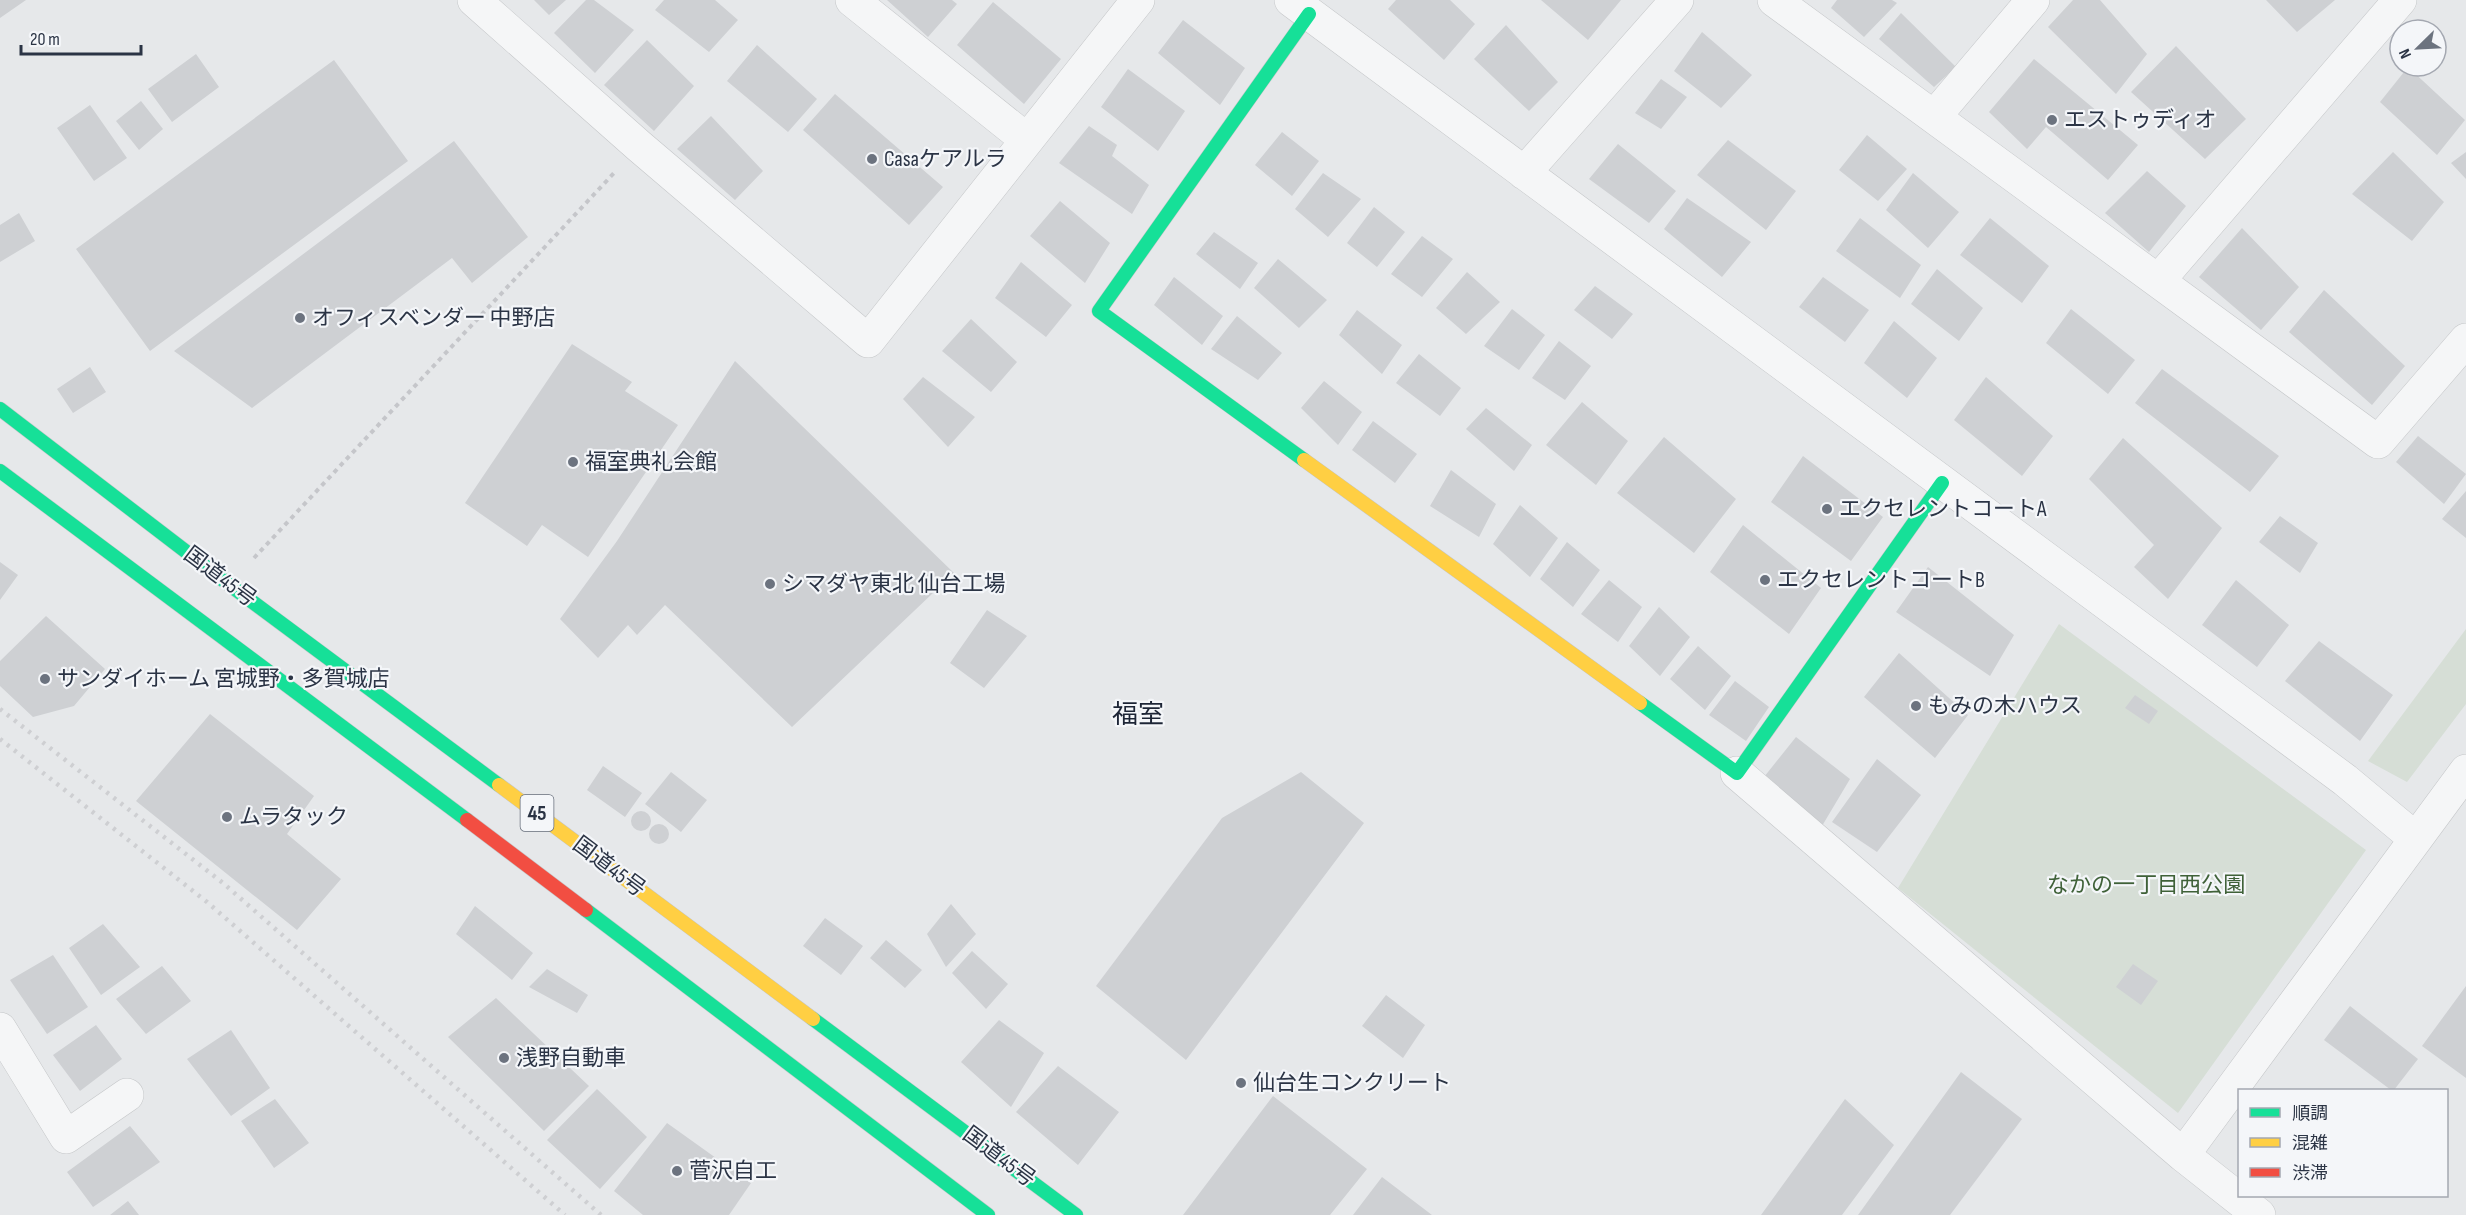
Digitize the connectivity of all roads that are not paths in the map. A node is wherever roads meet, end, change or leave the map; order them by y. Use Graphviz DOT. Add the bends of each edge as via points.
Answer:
graph roads {
  1 [pos="474,0"];
  2 [pos="852,0"];
  3 [pos="1138,0"];
  4 [pos="1677,0"];
  5 [pos="1774,0"];
  6 [pos="2033,0"];
  7 [pos="2400,0"];
  8 [pos="1300,7"];
  9 [pos="1934,117"];
  10 [pos="1027,140"];
  11 [pos="1524,173"];
  12 [pos="2158,281"];
  13 [pos="2466,340"];
  14 [pos="0,409"];
  15 [pos="0,471"];
  16 [pos="1942,483"];
  17 [pos="2466,771"];
  18 [pos="1737,773"];
  19 [pos="2416,838"];
  20 [pos="0,1029"];
  21 [pos="127,1095"];
  22 [pos="2183,1155"];
  23 [pos="988,1215"];
  24 [pos="1076,1215"];
  25 [pos="2259,1215"];
  1 -- 10 [label="street" via="868,341"];
  2 -- 10 [label="street"];
  3 -- 10 [label="street"];
  4 -- 11 [label="street"];
  5 -- 9 [label="street"];
  6 -- 9 [label="street"];
  7 -- 12 [label="street"];
  8 -- 11 [label="street"];
  8 -- 18 [label="main road" via="1099,310"];
  9 -- 12 [label="street"];
  11 -- 16 [label="street"];
  12 -- 13 [label="street" via="2378,442"];
  14 -- 24 [label="main road, 国道45号 / 45" via="227,583"];
  15 -- 23 [label="main road, 国道45号 / 45"];
  16 -- 18 [label="main road"];
  16 -- 19 [label="street" via="2345,780"];
  17 -- 19 [label="street"];
  18 -- 22 [label="street"];
  19 -- 22 [label="street"];
  20 -- 21 [label="street" via="66,1137"];
  22 -- 25 [label="street"];
}
